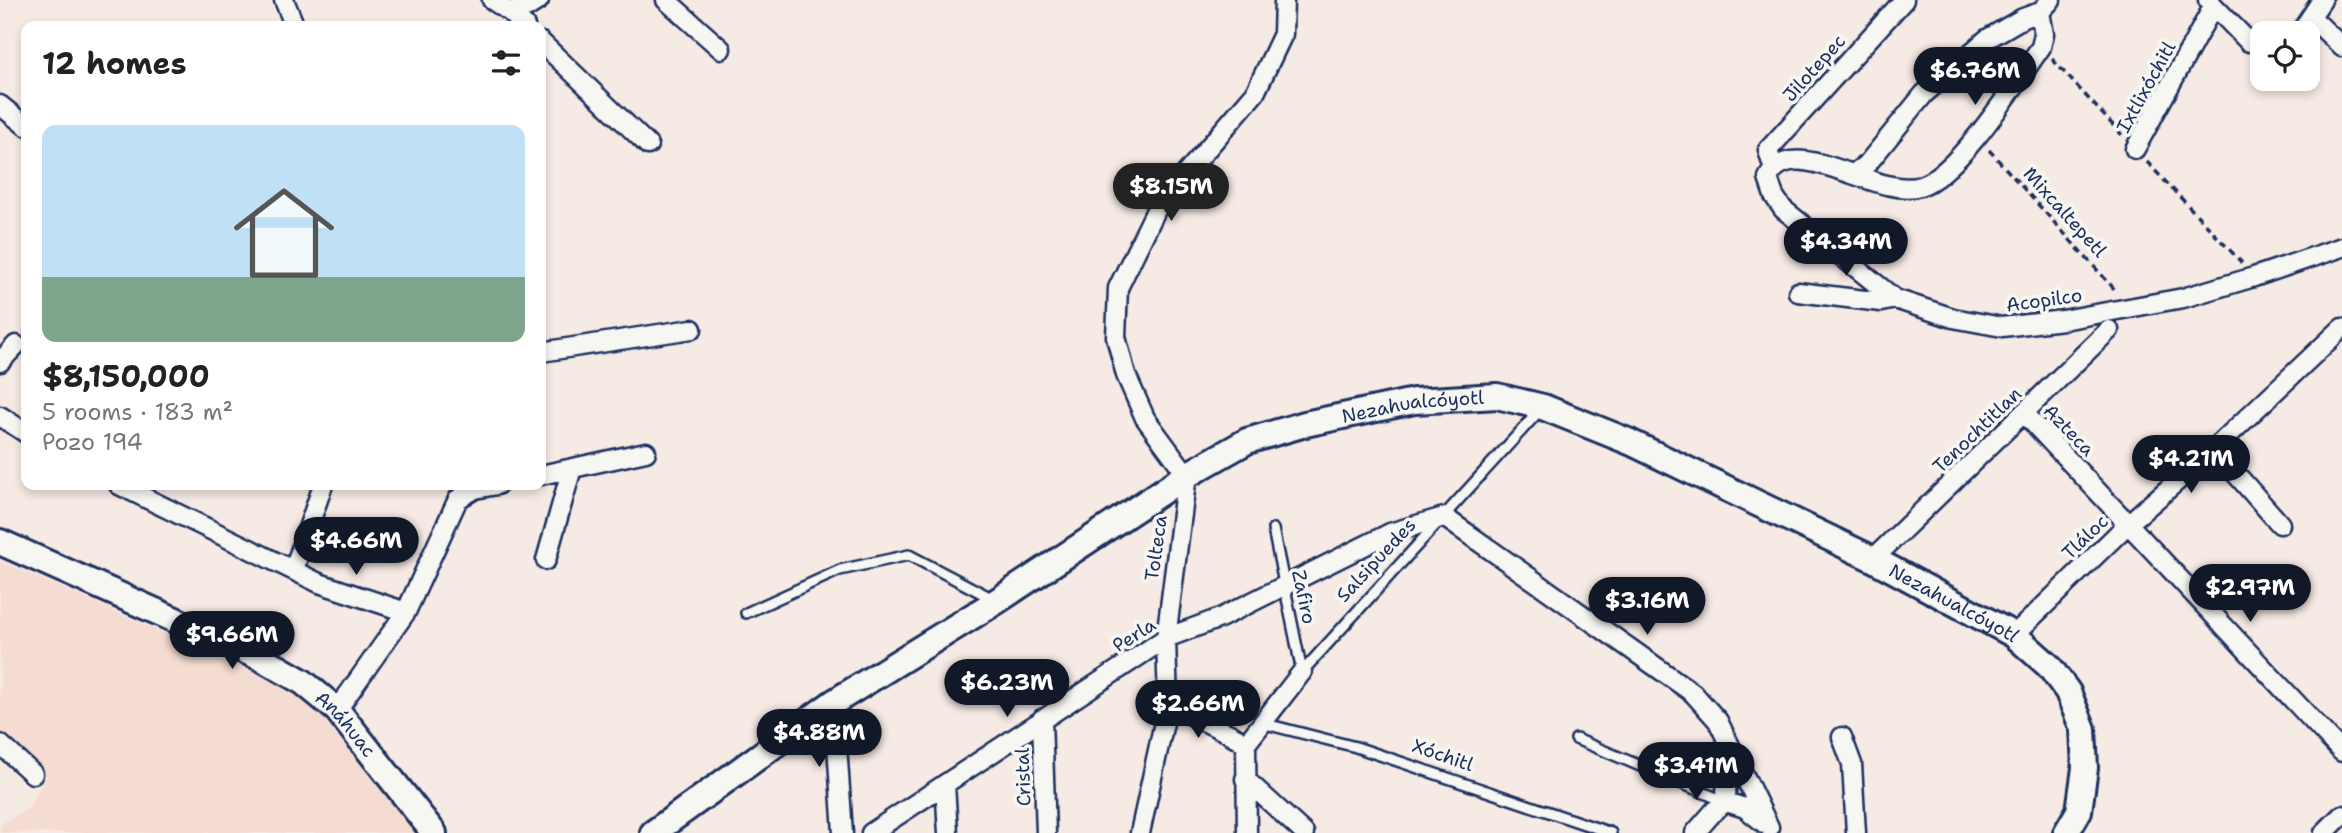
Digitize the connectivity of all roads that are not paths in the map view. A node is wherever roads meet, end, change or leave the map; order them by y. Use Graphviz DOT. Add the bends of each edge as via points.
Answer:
graph roads {
  1 [pos="284,0"];
  2 [pos="539,0"];
  3 [pos="666,0"];
  4 [pos="1284,0"];
  5 [pos="1903,0"];
  6 [pos="2322,0"];
  7 [pos="499,4"];
  8 [pos="2210,4"];
  9 [pos="2045,6"];
  10 [pos="2311,17"];
  11 [pos="293,21"];
  12 [pos="519,21"];
  13 [pos="2308,21"];
  14 [pos="2249,42"];
  15 [pos="546,46"];
  16 [pos="2342,47"];
  17 [pos="721,49"];
  18 [pos="0,105"];
  19 [pos="21,122"];
  20 [pos="648,145"];
  21 [pos="2135,149"];
  22 [pos="1773,167"];
  23 [pos="1853,174"];
  24 [pos="2342,247"];
  25 [pos="1798,292"];
  26 [pos="1895,299"];
  27 [pos="2342,328"];
  28 [pos="692,329"];
  29 [pos="2109,330"];
  30 [pos="16,345"];
  31 [pos="546,351"];
  32 [pos="0,362"];
  33 [pos="1543,407"];
  34 [pos="2024,413"];
  35 [pos="0,416"];
  36 [pos="21,430"];
  37 [pos="2214,449"];
  38 [pos="646,452"];
  39 [pos="572,468"];
  40 [pos="546,474"];
  41 [pos="1187,475"];
  42 [pos="129,490"];
  43 [pos="321,490"];
  44 [pos="473,490"];
  45 [pos="1444,517"];
  46 [pos="2129,523"];
  47 [pos="2280,524"];
  48 [pos="1273,529"];
  49 [pos="0,542"];
  50 [pos="1873,559"];
  51 [pos="546,560"];
  52 [pos="294,569"];
  53 [pos="1283,585"];
  54 [pos="998,601"];
  55 [pos="406,612"];
  56 [pos="746,614"];
  57 [pos="2014,635"];
  58 [pos="1166,638"];
  59 [pos="1302,672"];
  60 [pos="834,702"];
  61 [pos="1168,704"];
  62 [pos="337,710"];
  63 [pos="1042,719"];
  64 [pos="1260,723"];
  65 [pos="1842,737"];
  66 [pos="1576,739"];
  67 [pos="1727,740"];
  68 [pos="0,744"];
  69 [pos="1246,744"];
  70 [pos="2342,752"];
  71 [pos="33,774"];
  72 [pos="1245,779"];
  73 [pos="945,784"];
  74 [pos="1726,802"];
  75 [pos="2342,815"];
  76 [pos="1773,830"];
  77 [pos="434,833"];
  78 [pos="653,833"];
  79 [pos="842,833"];
  80 [pos="871,833"];
  81 [pos="948,833"];
  82 [pos="1046,833"];
  83 [pos="1140,833"];
  84 [pos="1247,833"];
  85 [pos="1304,833"];
  86 [pos="1611,833"];
  87 [pos="1695,833"];
  88 [pos="1856,833"];
  89 [pos="2066,833"];
  90 [pos="2324,833"];
  1 -- 11 [label="street"];
  2 -- 7 [label="street" via="528,7"];
  3 -- 17 [label="street"];
  4 -- 41 [label="street" via="1283,34 1255,93 1158,206 1118,288 1116,337 1126,375 1146,418"];
  5 -- 22 [label="street, Jilotepec" via="1768,150"];
  6 -- 10 [label="street"];
  7 -- 12 [label="street"];
  8 -- 14 [label="street"];
  8 -- 21 [label="street, Ixtlixóchitl"];
  9 -- 23 [label="street" via="1987,39 1924,94 1868,163"];
  9 -- 23 [label="street" via="2041,47 1978,137 1942,173 1921,186 1898,189"];
  10 -- 13 [label="street"];
  10 -- 16 [label="street"];
  15 -- 20 [label="street"];
  18 -- 19 [label="street"];
  22 -- 23 [label="street" via="1786,160"];
  22 -- 26 [label="street, Acopilco" via="1768,178 1783,209"];
  24 -- 26 [label="street, Acopilco" via="2183,298 2063,320 2002,327 1952,318"];
  25 -- 26 [label="street" via="1881,302"];
  27 -- 37 [label="street, Tláloc"];
  28 -- 31 [label="street"];
  29 -- 34 [label="street, Tenochtitlan"];
  30 -- 32 [label="street"];
  33 -- 41 [label="main road, Nezahualcóyotl" via="1497,396 1414,401 1247,440"];
  33 -- 45 [label="lane, Salsipuedes"];
  33 -- 50 [label="main road, Nezahualcóyotl" via="1630,442"];
  34 -- 46 [label="street, Azteca"];
  34 -- 50 [label="street, Tenochtitlan"];
  35 -- 36 [label="street"];
  37 -- 46 [label="street, Tláloc"];
  37 -- 47 [label="street"];
  38 -- 39 [label="street"];
  39 -- 40 [label="street"];
  39 -- 51 [label="street"];
  41 -- 54 [label="main road, Nezahualcóyotl"];
  41 -- 58 [label="street, Tolteca"];
  42 -- 52 [label="street"];
  43 -- 52 [label="street"];
  44 -- 55 [label="street" via="458,499"];
  45 -- 53 [label="street, Perla" via="1390,533"];
  45 -- 59 [label="lane, Salsipuedes"];
  45 -- 67 [label="street" via="1693,693 1718,721"];
  46 -- 57 [label="street, Tláloc"];
  46 -- 70 [label="street, Azteca"];
  48 -- 53 [label="lane, Zafiro"];
  49 -- 62 [label="main road, Anáhuac" via="261,659 303,682"];
  50 -- 57 [label="main road, Nezahualcóyotl"];
  52 -- 55 [label="street" via="347,594"];
  53 -- 58 [label="street, Perla" via="1220,618"];
  53 -- 59 [label="lane, Zafiro"];
  54 -- 56 [label="lane" via="909,555 840,570"];
  54 -- 60 [label="main road, Nezahualcóyotl"];
  55 -- 62 [label="street"];
  57 -- 89 [label="main road, Nezahualcóyotl" via="2049,666 2068,692 2083,729 2085,768 2079,811"];
  58 -- 61 [label="street, Tolteca"];
  58 -- 63 [label="street, Perla"];
  59 -- 64 [label="street, Salsipuedes"];
  60 -- 78 [label="main road, Nezahualcóyotl"];
  60 -- 79 [label="street"];
  61 -- 69 [label="street"];
  61 -- 83 [label="street, Tolteca"];
  62 -- 77 [label="main road, Anáhuac"];
  63 -- 73 [label="street, Perla"];
  63 -- 82 [label="street, Cristal"];
  64 -- 69 [label="street, Salsipuedes"];
  64 -- 86 [label="lane, Xóchitl" via="1356,747"];
  65 -- 88 [label="street" via="1853,764"];
  66 -- 74 [label="lane"];
  67 -- 74 [label="street"];
  67 -- 76 [label="street"];
  68 -- 71 [label="street"];
  69 -- 72 [label="street"];
  72 -- 84 [label="street"];
  72 -- 85 [label="street"];
  73 -- 80 [label="street, Perla"];
  73 -- 81 [label="street"];
  74 -- 76 [label="street" via="1745,808"];
  74 -- 87 [label="street"];
  75 -- 90 [label="street"];
}
